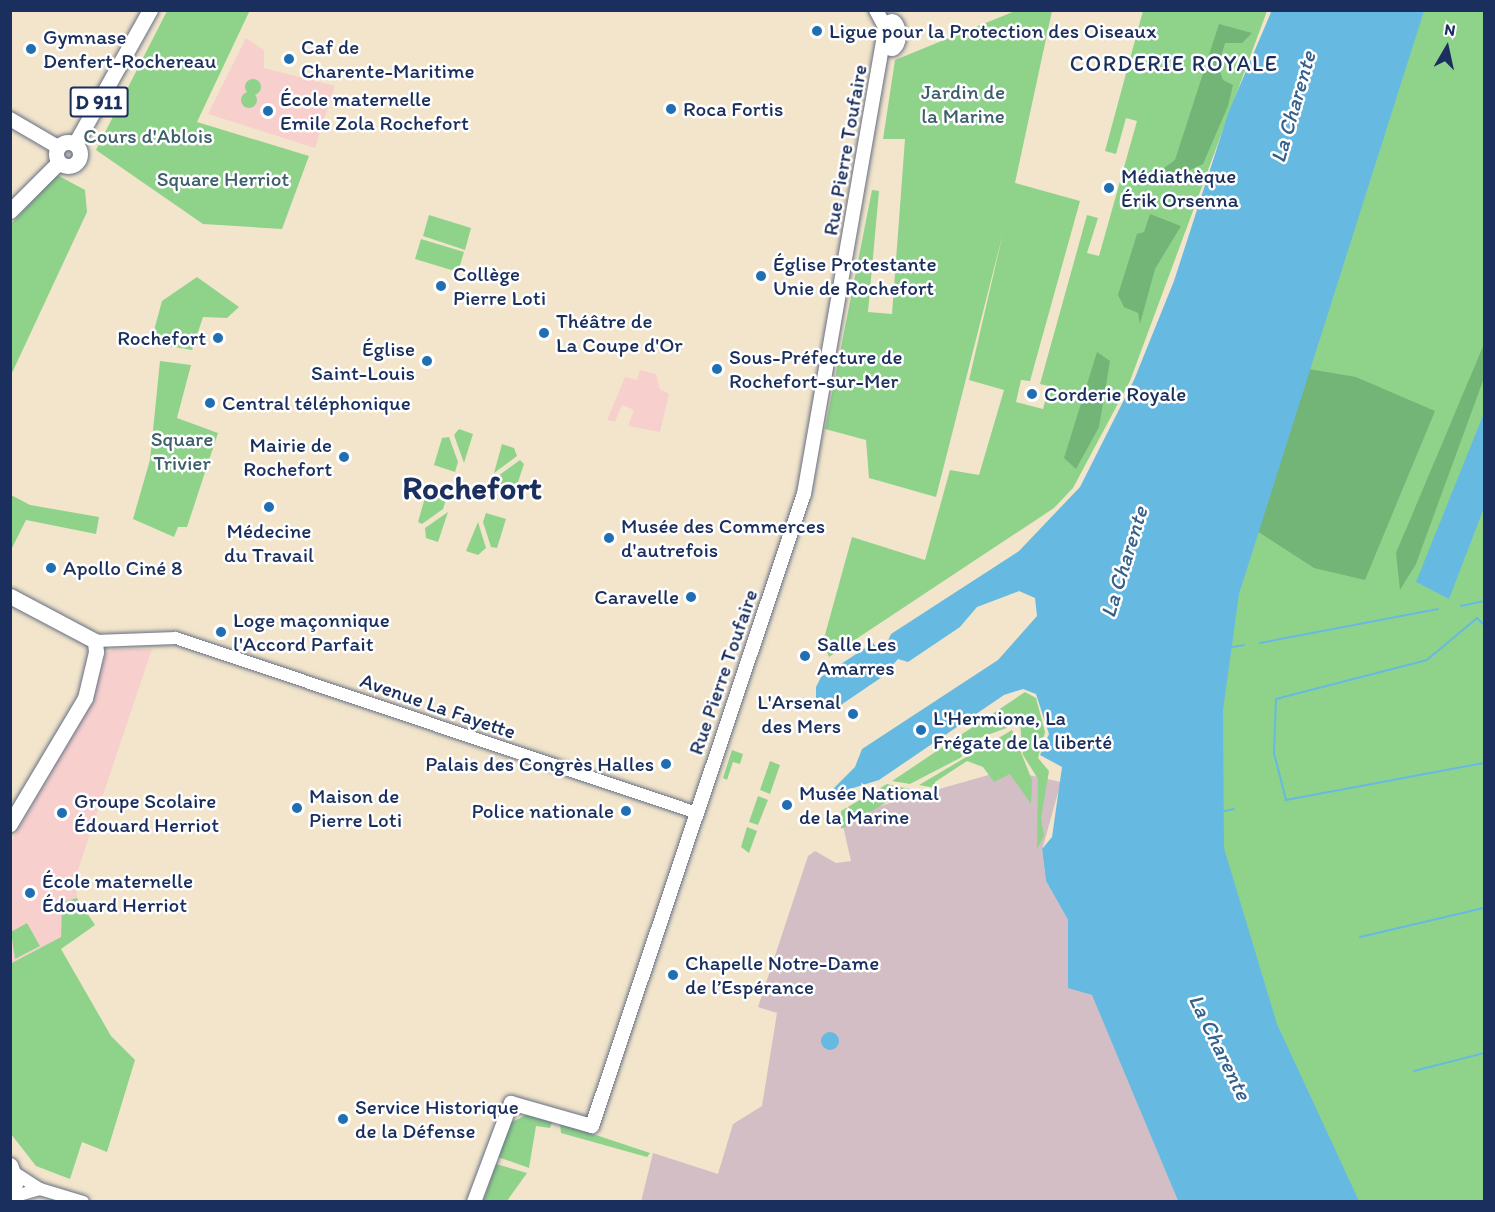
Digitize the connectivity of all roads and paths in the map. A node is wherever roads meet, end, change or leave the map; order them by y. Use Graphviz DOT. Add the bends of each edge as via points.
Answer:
graph roads {
  1 [pos="150,10"];
  2 [pos="876,10"];
  3 [pos="891,10"];
  4 [pos="891,28"];
  5 [pos="10,119"];
  6 [pos="75,144"];
  7 [pos="58,155"];
  8 [pos="10,211"];
  9 [pos="10,596"];
  10 [pos="95,641"];
  11 [pos="697,813"];
  12 [pos="10,824"];
  13 [pos="13,1169"];
  14 [pos="40,1189"];
  15 [pos="11,1198"];
  16 [pos="83,1202"];
  17 [pos="474,1202"];
  1 -- 6 [label="main road, D 911"];
  2 -- 4 [label="main road"];
  3 -- 4 [label="main road"];
  4 -- 11 [label="main road, Rue Pierre Toufaire" via="804,494"];
  5 -- 7 [label="main road"];
  6 -- 7 [label="main road"];
  6 -- 7 [label="main road" via="80,153 76,163"];
  7 -- 8 [label="main road"];
  9 -- 10 [label="main road"];
  10 -- 11 [label="street, Avenue La Fayette" via="166,636"];
  10 -- 12 [label="main road" via="85,698"];
  11 -- 17 [label="main road, Rue Pierre Toufaire" via="592,1126 511,1103"];
  13 -- 14 [label="street"];
  13 -- 15 [label="main road"];
  14 -- 15 [label="street"];
  14 -- 16 [label="street"];
}
